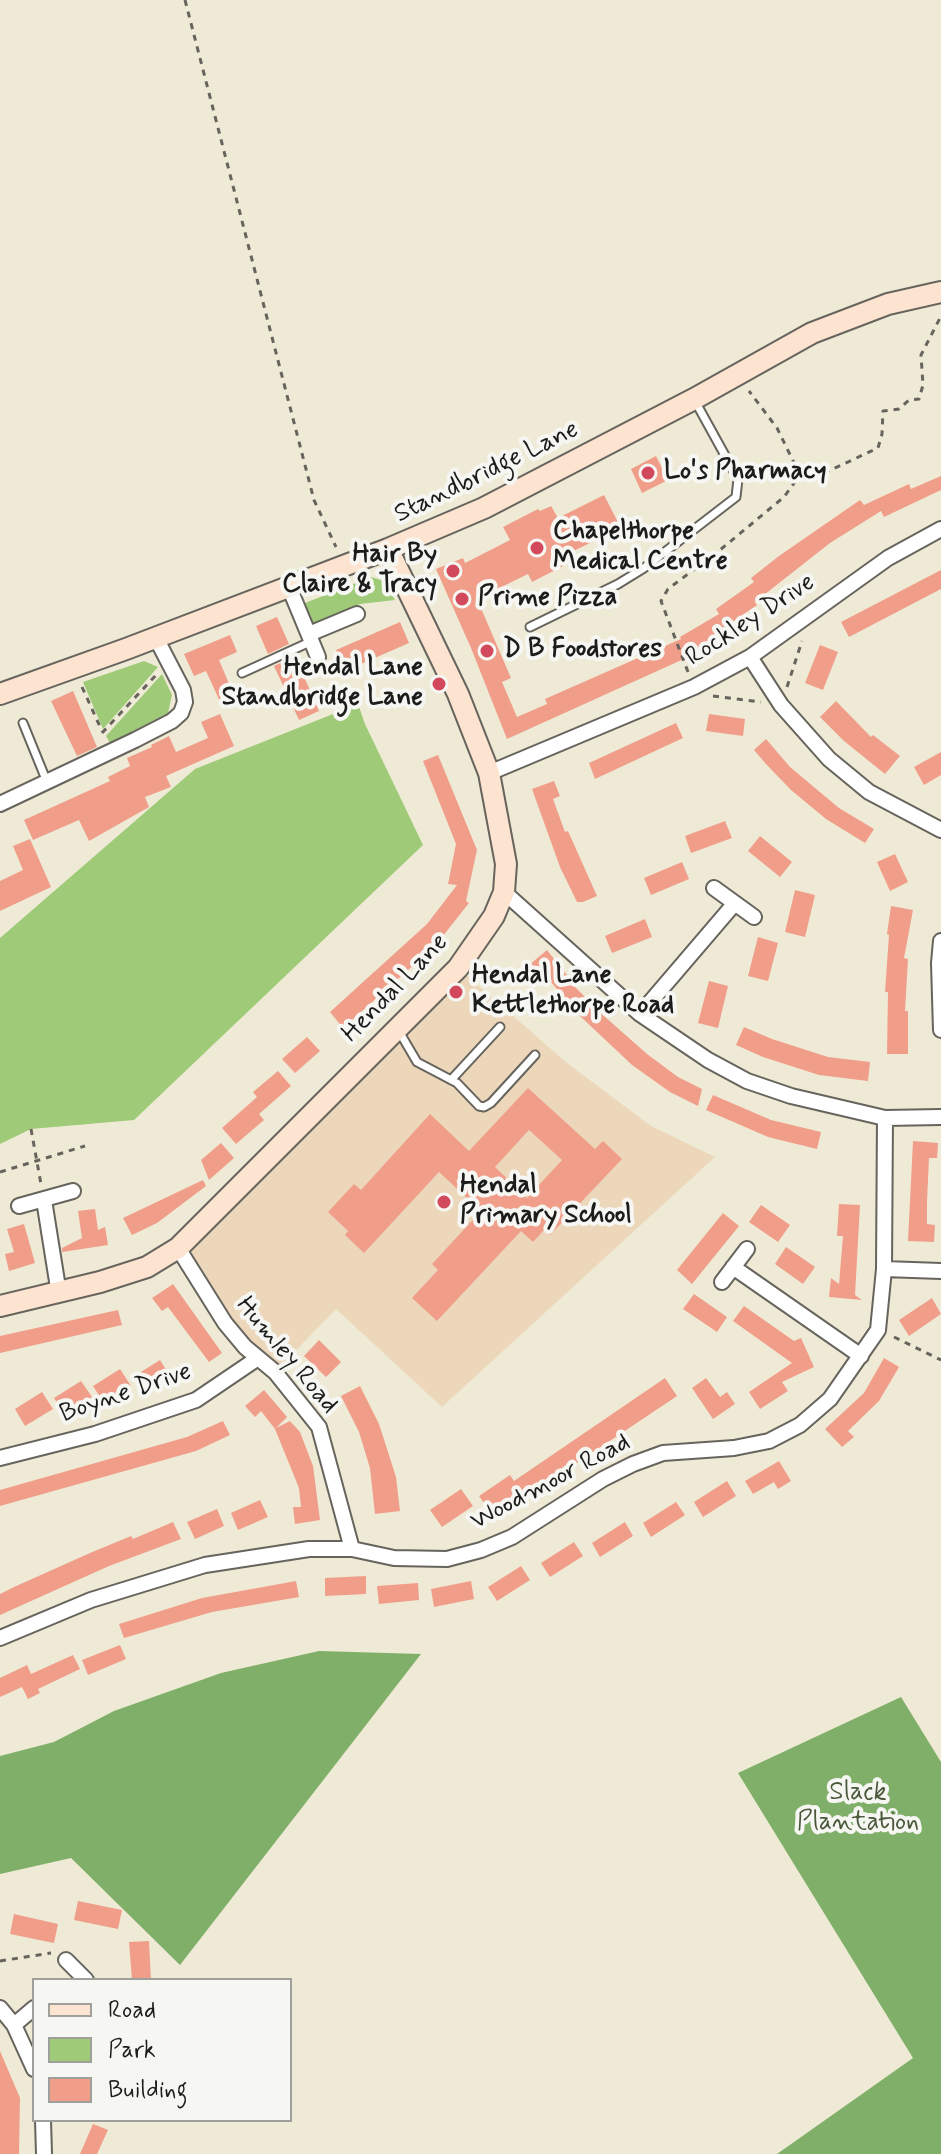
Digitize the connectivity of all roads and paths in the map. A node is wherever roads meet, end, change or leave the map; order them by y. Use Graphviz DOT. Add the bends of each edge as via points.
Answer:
graph roads {
  1 [pos="185,0"];
  2 [pos="941,292"];
  3 [pos="940,318"];
  4 [pos="737,374"];
  5 [pos="694,399"];
  6 [pos="800,475"];
  7 [pos="941,529"];
  8 [pos="388,549"];
  9 [pos="345,566"];
  10 [pos="289,587"];
  11 [pos="357,614"];
  12 [pos="530,627"];
  13 [pos="156,638"];
  14 [pos="310,638"];
  15 [pos="318,657"];
  16 [pos="750,657"];
  17 [pos="168,661"];
  18 [pos="73,669"];
  19 [pos="242,673"];
  20 [pos="694,687"];
  21 [pos="0,694"];
  22 [pos="23,723"];
  23 [pos="102,733"];
  24 [pos="111,751"];
  25 [pos="489,773"];
  26 [pos="47,782"];
  27 [pos="0,804"];
  28 [pos="941,830"];
  29 [pos="714,888"];
  30 [pos="504,892"];
  31 [pos="735,903"];
  32 [pos="754,917"];
  33 [pos="941,941"];
  34 [pos="640,1014"];
  35 [pos="396,1027"];
  36 [pos="500,1027"];
  37 [pos="941,1030"];
  38 [pos="535,1055"];
  39 [pos="451,1080"];
  40 [pos="941,1117"];
  41 [pos="885,1118"];
  42 [pos="31,1129"];
  43 [pos="85,1146"];
  44 [pos="36,1160"];
  45 [pos="0,1172"];
  46 [pos="73,1191"];
  47 [pos="44,1200"];
  48 [pos="19,1206"];
  49 [pos="178,1248"];
  50 [pos="747,1249"];
  51 [pos="733,1267"];
  52 [pos="884,1269"];
  53 [pos="941,1271"];
  54 [pos="722,1282"];
  55 [pos="59,1294"];
  56 [pos="0,1306"];
  57 [pos="878,1330"];
  58 [pos="861,1356"];
  59 [pos="258,1358"];
  60 [pos="941,1360"];
  61 [pos="0,1458"];
  62 [pos="352,1549"];
  63 [pos="0,1638"];
  64 [pos="66,1960"];
  65 [pos="76,1977"];
  66 [pos="0,2008"];
  67 [pos="32,2010"];
  68 [pos="14,2025"];
  69 [pos="32,2065"];
  70 [pos="43,2122"];
  71 [pos="44,2154"];
  1 -- 9 [label="path" via="314,500"];
  2 -- 4 [label="street, Standbridge Lane" via="848,318"];
  3 -- 6 [label="path" via="921,355 919,399 883,411 878,448 822,474"];
  4 -- 5 [label="street, Standbridge Lane"];
  4 -- 6 [label="path" via="777,428"];
  5 -- 8 [label="street, Standbridge Lane" via="484,508"];
  5 -- 12 [label="lane" via="738,479 736,497 644,568"];
  6 -- 20 [label="path" via="784,497 668,589 661,601"];
  7 -- 16 [label="street, Rockley Drive" via="888,558"];
  8 -- 9 [label="street, Standbridge Lane"];
  8 -- 25 [label="street, Hendal Lane" via="458,694"];
  9 -- 10 [label="street, Standbridge Lane"];
  10 -- 13 [label="street, Standbridge Lane"];
  10 -- 14 [label="street"];
  11 -- 14 [label="street"];
  13 -- 17 [label="street"];
  13 -- 18 [label="street, Standbridge Lane"];
  14 -- 15 [label="street"];
  14 -- 19 [label="lane"];
  16 -- 20 [label="street, Rockley Drive"];
  16 -- 28 [label="street" via="781,705 829,759 869,792"];
  17 -- 23 [label="path"];
  17 -- 24 [label="street" via="183,690 181,713"];
  18 -- 21 [label="street, Standbridge Lane"];
  18 -- 23 [label="path"];
  20 -- 25 [label="street, Rockley Drive"];
  22 -- 26 [label="lane"];
  23 -- 24 [label="path"];
  24 -- 26 [label="street"];
  25 -- 30 [label="street, Hendal Lane" via="506,864"];
  26 -- 27 [label="street"];
  29 -- 31 [label="street"];
  30 -- 34 [label="street"];
  30 -- 35 [label="street, Hendal Lane" via="458,968"];
  31 -- 32 [label="street"];
  31 -- 34 [label="street"];
  33 -- 37 [label="street"];
  34 -- 41 [label="street" via="747,1081"];
  35 -- 39 [label="lane" via="417,1062"];
  35 -- 49 [label="street, Hendal Lane"];
  36 -- 39 [label="lane"];
  38 -- 39 [label="lane" via="484,1107"];
  40 -- 41 [label="street"];
  41 -- 52 [label="street, Woodmoor Road"];
  42 -- 44 [label="path"];
  43 -- 44 [label="path"];
  44 -- 45 [label="path"];
  44 -- 47 [label="path"];
  46 -- 47 [label="street"];
  47 -- 48 [label="street"];
  47 -- 55 [label="street"];
  49 -- 55 [label="street, Hendal Lane" via="147,1267"];
  49 -- 59 [label="street, Humley Road" via="225,1323"];
  50 -- 51 [label="street"];
  51 -- 54 [label="street"];
  51 -- 58 [label="street"];
  52 -- 53 [label="street"];
  52 -- 57 [label="street, Woodmoor Road"];
  55 -- 56 [label="street, Hendal Lane"];
  57 -- 58 [label="street, Woodmoor Road"];
  57 -- 60 [label="path"];
  58 -- 62 [label="street, Woodmoor Road" via="830,1399 800,1425 769,1441 663,1453 603,1479 512,1537 447,1559 394,1558"];
  59 -- 61 [label="street, Boyne Drive" via="196,1400"];
  59 -- 62 [label="street, Humley Road" via="319,1427"];
  62 -- 63 [label="street, Woodmoor Road" via="309,1549 205,1565 91,1600"];
  64 -- 65 [label="street"];
  66 -- 68 [label="street"];
  67 -- 68 [label="street"];
  68 -- 69 [label="street"];
  70 -- 71 [label="street"];
}
